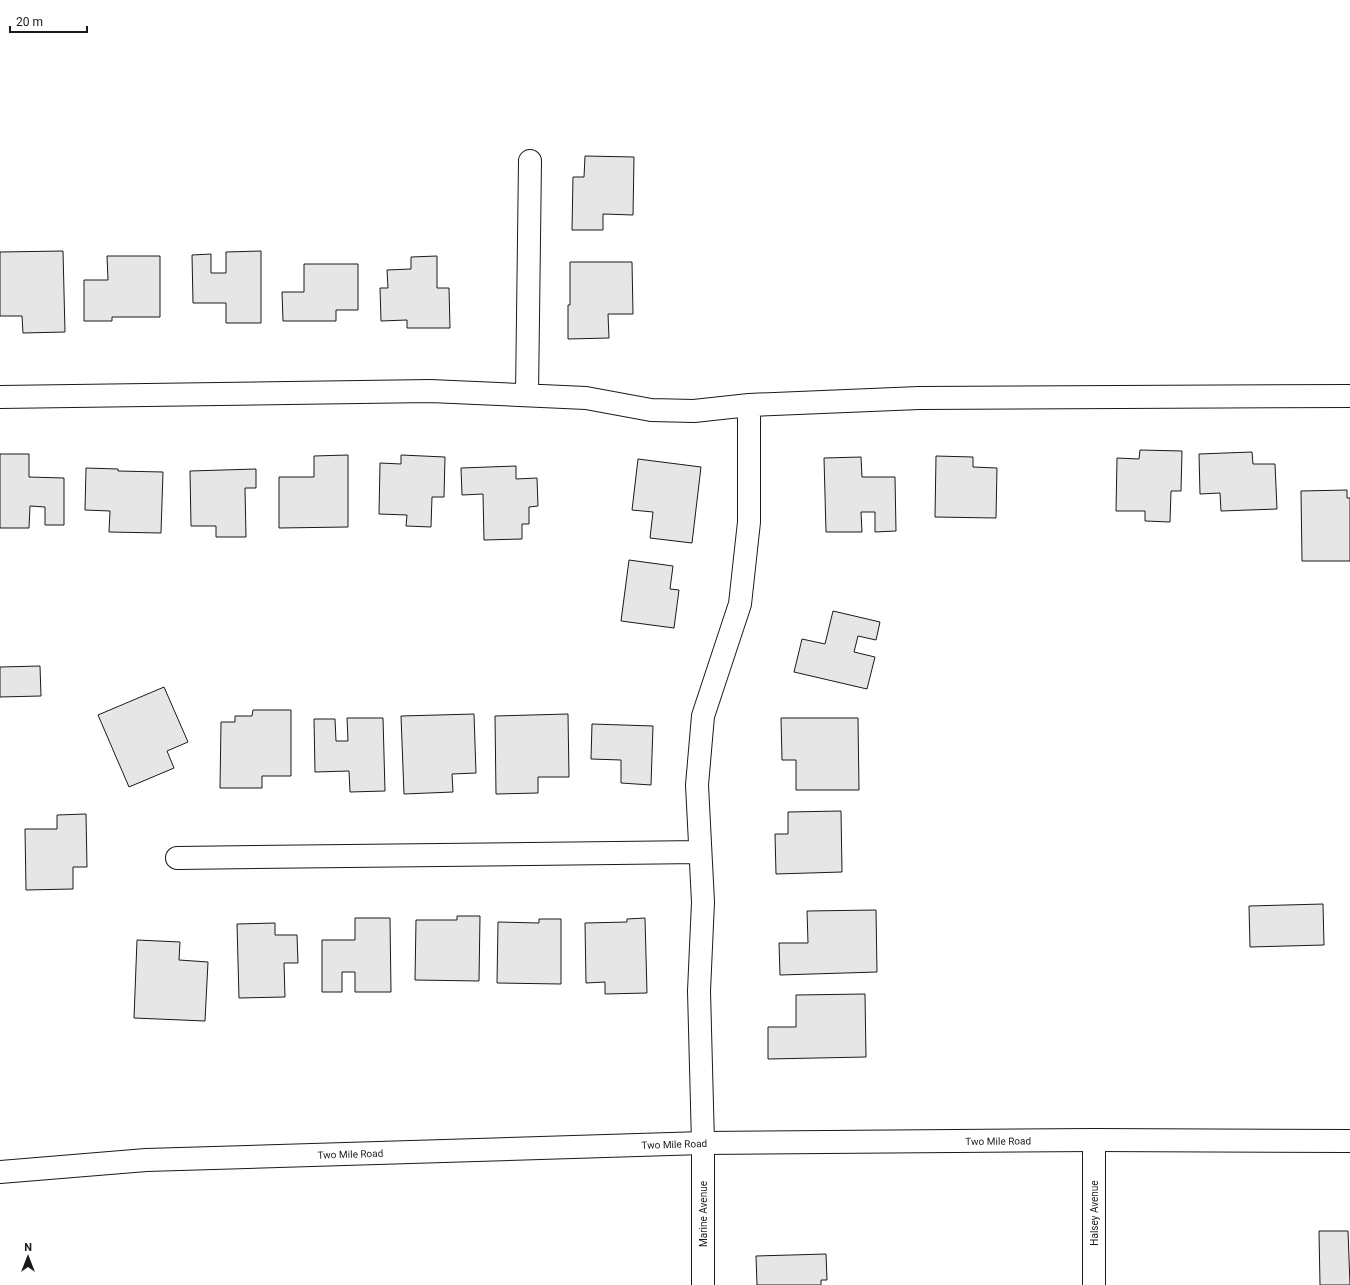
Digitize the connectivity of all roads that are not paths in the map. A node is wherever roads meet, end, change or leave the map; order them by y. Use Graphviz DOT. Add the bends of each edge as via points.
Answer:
graph roads {
  1 [pos="530,161"];
  2 [pos="527,395"];
  3 [pos="1350,396"];
  4 [pos="0,397"];
  5 [pos="749,405"];
  6 [pos="700,852"];
  7 [pos="176,858"];
  8 [pos="1094,1140"];
  9 [pos="1350,1141"];
  10 [pos="703,1144"];
  11 [pos="0,1172"];
  12 [pos="703,1285"];
  13 [pos="1094,1285"];
  1 -- 2 [label="street"];
  2 -- 4 [label="street" via="430,391"];
  2 -- 5 [label="street" via="586,398 651,410 694,411"];
  3 -- 5 [label="street" via="919,398"];
  5 -- 6 [label="street, Marine Avenue" via="749,529 740,604 703,716 697,786"];
  6 -- 7 [label="street"];
  6 -- 10 [label="street, Marine Avenue" via="703,902 699,991"];
  8 -- 9 [label="street, Two Mile Road"];
  8 -- 10 [label="street, Two Mile Road"];
  8 -- 13 [label="street, Halsey Avenue"];
  10 -- 11 [label="street, Two Mile Road" via="146,1160"];
  10 -- 12 [label="street, Marine Avenue"];
}
